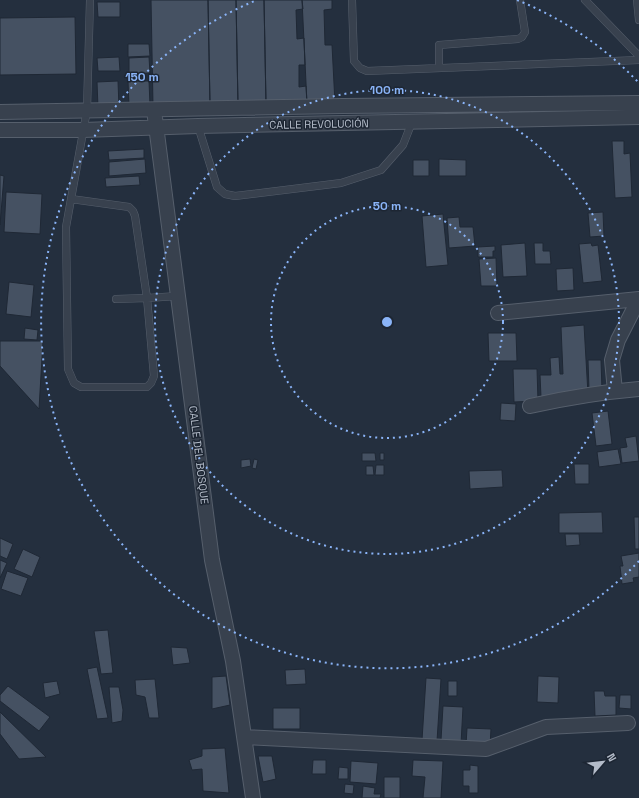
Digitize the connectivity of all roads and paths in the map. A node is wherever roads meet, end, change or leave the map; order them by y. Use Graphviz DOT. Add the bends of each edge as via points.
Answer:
graph roads {
  1 [pos="90,0"];
  2 [pos="352,0"];
  3 [pos="520,0"];
  4 [pos="585,0"];
  5 [pos="637,0"];
  6 [pos="639,20"];
  7 [pos="639,56"];
  8 [pos="639,60"];
  9 [pos="439,68"];
  10 [pos="639,103"];
  11 [pos="343,106"];
  12 [pos="87,110"];
  13 [pos="154,110"];
  14 [pos="0,112"];
  15 [pos="639,117"];
  16 [pos="412,122"];
  17 [pos="345,123"];
  18 [pos="198,126"];
  19 [pos="156,128"];
  20 [pos="0,130"];
  21 [pos="83,130"];
  22 [pos="71,199"];
  23 [pos="178,296"];
  24 [pos="147,298"];
  25 [pos="116,299"];
  26 [pos="639,299"];
  27 [pos="498,312"];
  28 [pos="639,390"];
  29 [pos="615,391"];
  30 [pos="530,406"];
  31 [pos="628,723"];
  32 [pos="244,737"];
  33 [pos="253,798"];
  1 -- 12 [label="lane"];
  2 -- 9 [label="lane" via="354,61 360,68 367,71"];
  3 -- 9 [label="lane" via="525,32 522,37 518,40 439,45"];
  4 -- 7 [label="lane"];
  5 -- 6 [label="lane"];
  8 -- 9 [label="lane"];
  10 -- 11 [label="street, CALLE REVOLUCIÓN"];
  11 -- 13 [label="street, CALLE REVOLUCIÓN"];
  11 -- 17 [label="street"];
  12 -- 13 [label="street, CALLE REVOLUCIÓN"];
  12 -- 14 [label="street, CALLE REVOLUCIÓN"];
  12 -- 21 [label="lane"];
  13 -- 19 [label="street, CALLE DEL BOSQUE"];
  15 -- 16 [label="street, CALLE REVOLUCIÓN"];
  16 -- 17 [label="street, CALLE REVOLUCIÓN"];
  16 -- 18 [label="lane" via="403,145 381,170 341,183 235,196 225,194 217,187"];
  17 -- 18 [label="street, CALLE REVOLUCIÓN"];
  18 -- 19 [label="street, CALLE REVOLUCIÓN"];
  19 -- 21 [label="street, CALLE REVOLUCIÓN"];
  19 -- 23 [label="street, CALLE DEL BOSQUE"];
  20 -- 21 [label="street, CALLE REVOLUCIÓN"];
  21 -- 22 [label="lane"];
  22 -- 24 [label="lane" via="129,207 133,211"];
  22 -- 24 [label="lane" via="66,227 68,369 74,383 81,387 111,388 147,387 151,383 154,376"];
  23 -- 24 [label="lane"];
  23 -- 32 [label="street, CALLE DEL BOSQUE" via="212,560 233,661"];
  24 -- 25 [label="lane"];
  26 -- 27 [label="street"];
  26 -- 29 [label="street" via="618,340 612,360"];
  28 -- 29 [label="street"];
  29 -- 30 [label="street"];
  31 -- 32 [label="street" via="546,727 486,749"];
  32 -- 33 [label="street, CALLE DEL BOSQUE"];
}
